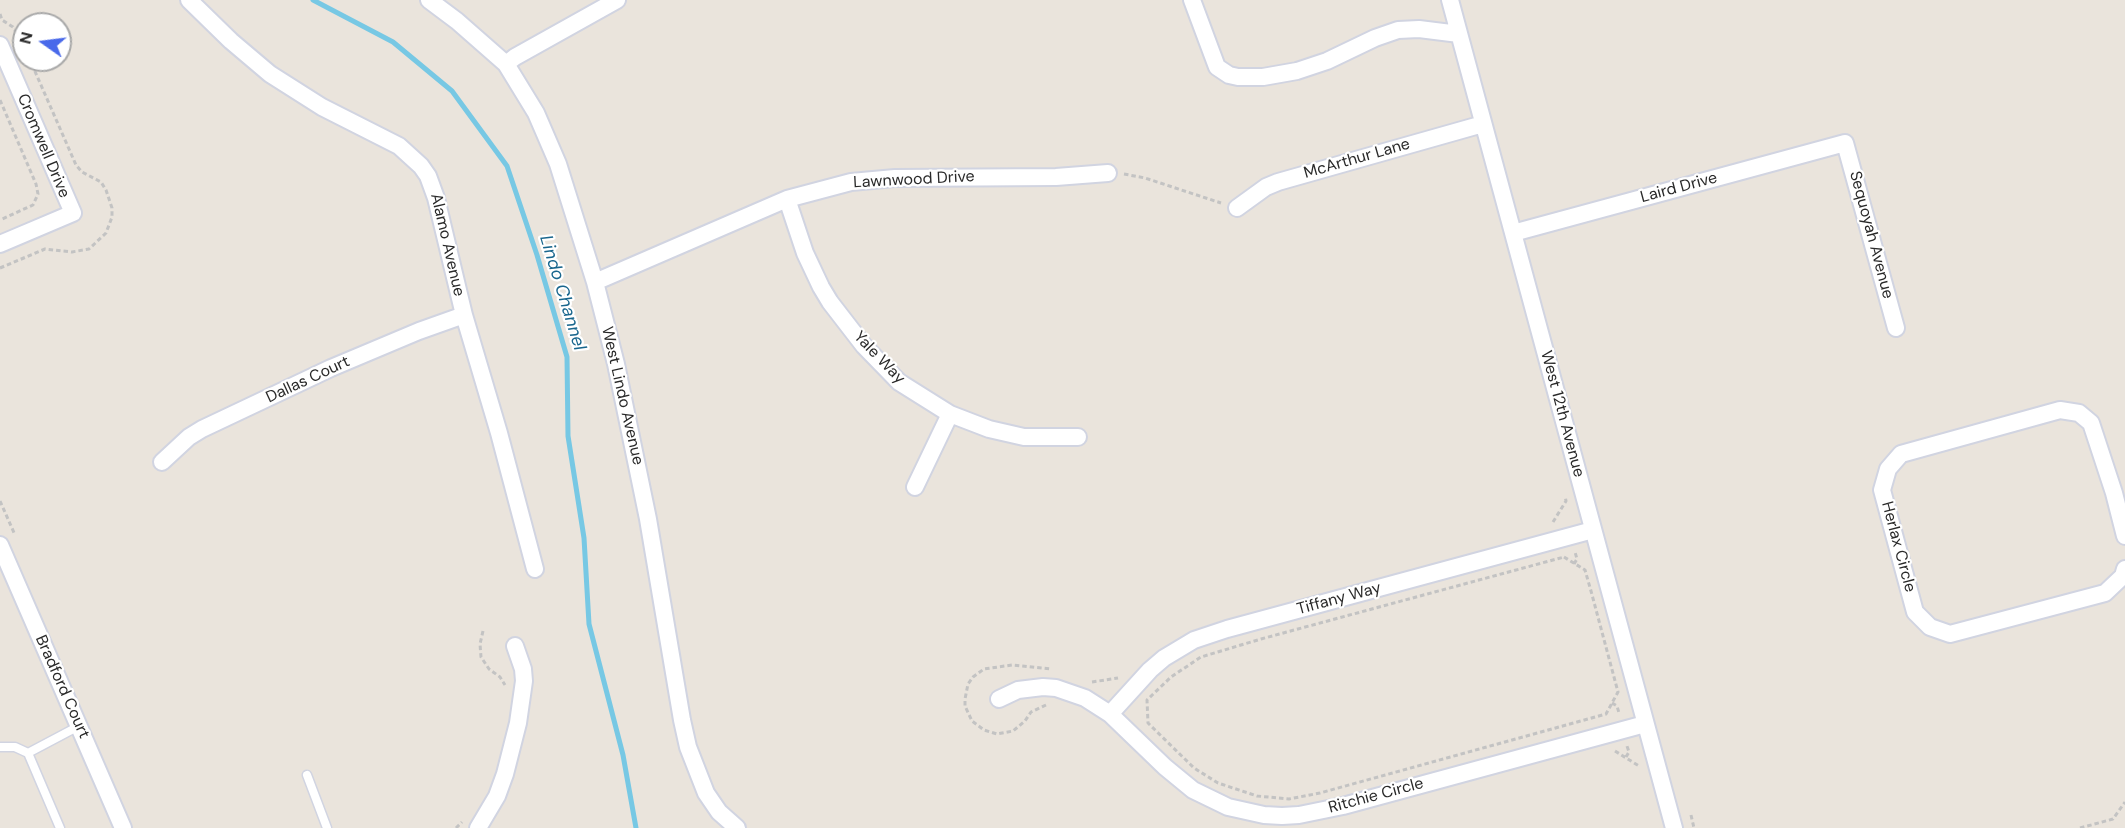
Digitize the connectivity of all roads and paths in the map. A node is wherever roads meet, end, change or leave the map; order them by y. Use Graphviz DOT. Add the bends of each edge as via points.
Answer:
graph roads {
  1 [pos="189,0"];
  2 [pos="429,0"];
  3 [pos="617,0"];
  4 [pos="1192,0"];
  5 [pos="1450,0"];
  6 [pos="0,14"];
  7 [pos="12,26"];
  8 [pos="1459,34"];
  9 [pos="0,45"];
  10 [pos="506,64"];
  11 [pos="0,100"];
  12 [pos="1484,124"];
  13 [pos="1845,143"];
  14 [pos="1108,173"];
  15 [pos="787,199"];
  16 [pos="1237,208"];
  17 [pos="0,220"];
  18 [pos="1513,233"];
  19 [pos="0,244"];
  20 [pos="595,282"];
  21 [pos="464,315"];
  22 [pos="1896,328"];
  23 [pos="950,414"];
  24 [pos="1078,437"];
  25 [pos="162,462"];
  26 [pos="915,487"];
  27 [pos="2120,492"];
  28 [pos="1593,530"];
  29 [pos="2125,536"];
  30 [pos="0,545"];
  31 [pos="535,569"];
  32 [pos="2125,569"];
  33 [pos="483,631"];
  34 [pos="515,646"];
  35 [pos="507,690"];
  36 [pos="1618,692"];
  37 [pos="999,699"];
  38 [pos="1110,714"];
  39 [pos="1645,724"];
  40 [pos="79,726"];
  41 [pos="0,747"];
  42 [pos="28,753"];
  43 [pos="307,775"];
  44 [pos="2125,802"];
  45 [pos="1691,815"];
  46 [pos="473,822"];
  47 [pos="60,828"];
  48 [pos="123,828"];
  49 [pos="327,828"];
  50 [pos="456,828"];
  51 [pos="737,828"];
  52 [pos="1674,828"];
  53 [pos="1694,828"];
  54 [pos="2080,828"];
  1 -- 21 [label="street, Alamo Avenue" via="270,74 399,146 422,166 436,198"];
  2 -- 10 [label="street, West Lindo Avenue"];
  3 -- 10 [label="street"];
  4 -- 8 [label="street" via="1217,67 1238,77 1297,71 1398,30"];
  5 -- 8 [label="street, West 12th Avenue"];
  6 -- 7 [label="path"];
  8 -- 12 [label="street, West 12th Avenue"];
  9 -- 19 [label="street, Cromwell Drive" via="73,213"];
  10 -- 20 [label="street, West Lindo Avenue" via="536,113 552,149"];
  11 -- 17 [label="path" via="38,194 33,205"];
  12 -- 16 [label="street, McArthur Lane" via="1278,182"];
  12 -- 18 [label="street, West 12th Avenue"];
  13 -- 18 [label="street, Laird Drive"];
  13 -- 22 [label="street, Sequoyah Avenue"];
  14 -- 15 [label="street, Lawnwood Drive" via="873,179"];
  14 -- 16 [label="path" via="1145,178"];
  15 -- 20 [label="street, Lawnwood Drive"];
  15 -- 23 [label="street, Yale Way" via="805,253 842,319 899,382"];
  18 -- 28 [label="street, West 12th Avenue"];
  20 -- 51 [label="street, West Lindo Avenue" via="646,507 685,735 706,793"];
  21 -- 25 [label="street, Dallas Court" via="331,368 202,429"];
  21 -- 31 [label="street, Alamo Avenue"];
  23 -- 24 [label="street, Yale Way" via="1007,434"];
  23 -- 26 [label="street"];
  27 -- 29 [label="street, Herlax Circle"];
  27 -- 32 [label="street, Herlax Circle" via="2091,423 2079,413 2060,410 1901,454 1888,469 1882,490 1915,612 1940,631 1950,634 2105,593"];
  28 -- 38 [label="street, Tiffany Way" via="1194,640 1164,658"];
  28 -- 39 [label="street, West 12th Avenue"];
  30 -- 40 [label="street, Bradford Court"];
  33 -- 35 [label="path" via="481,657"];
  34 -- 46 [label="street" via="524,681 518,723 497,796"];
  36 -- 36 [label="path" via="1606,714 1289,799 1257,796 1218,783 1194,768 1148,723 1147,700 1179,670 1201,657 1563,558 1586,570"];
  37 -- 38 [label="street, Ritchie Circle" via="1029,687 1056,688 1085,698"];
  38 -- 39 [label="street, Ritchie Circle" via="1193,790 1237,810 1282,816 1343,806"];
  39 -- 52 [label="street, West 12th Avenue"];
  40 -- 42 [label="lane"];
  40 -- 48 [label="street, Bradford Court"];
  41 -- 42 [label="lane" via="15,747"];
  42 -- 47 [label="lane"];
  43 -- 49 [label="lane"];
  44 -- 54 [label="path" via="2113,819"];
  45 -- 53 [label="path"];
  46 -- 50 [label="path"];
}
